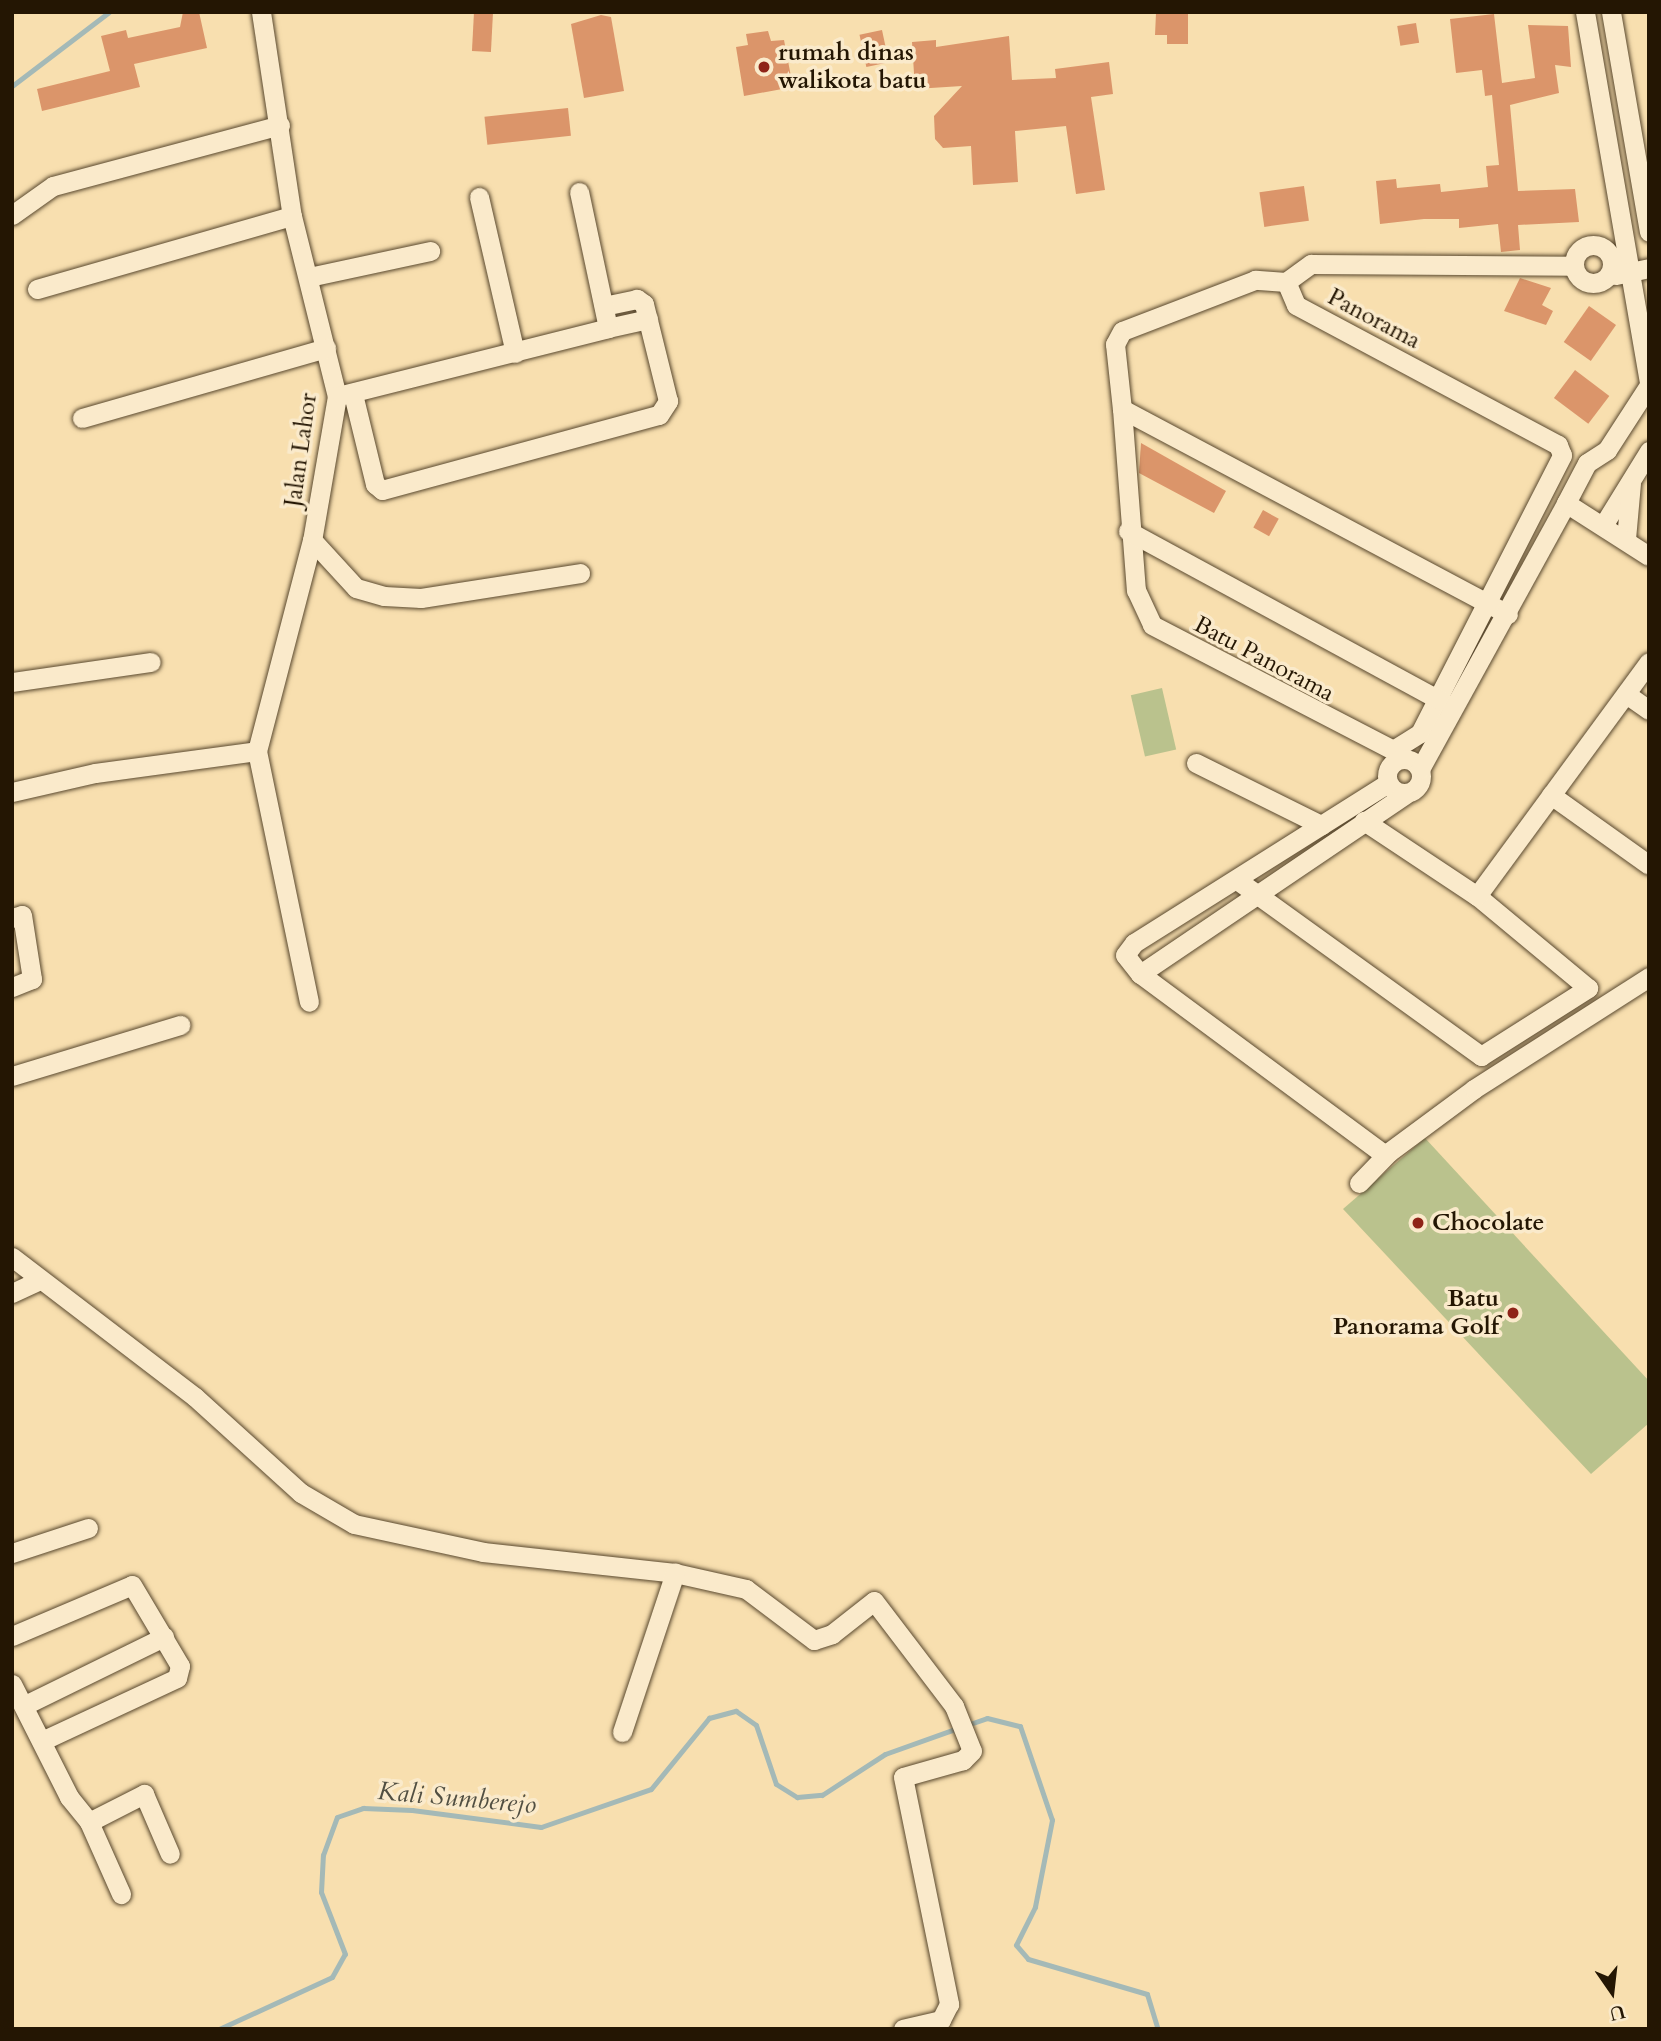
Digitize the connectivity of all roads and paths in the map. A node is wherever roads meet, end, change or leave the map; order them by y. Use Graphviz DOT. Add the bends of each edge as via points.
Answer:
graph roads {
  1 [pos="261,12"];
  2 [pos="1585,12"];
  3 [pos="1611,12"];
  4 [pos="279,125"];
  5 [pos="579,192"];
  6 [pos="479,197"];
  7 [pos="12,215"];
  8 [pos="292,216"];
  9 [pos="1649,232"];
  10 [pos="1649,242"];
  11 [pos="1614,248"];
  12 [pos="430,251"];
  13 [pos="1574,266"];
  14 [pos="1649,268"];
  15 [pos="1617,275"];
  16 [pos="309,277"];
  17 [pos="1286,282"];
  18 [pos="37,289"];
  19 [pos="604,306"];
  20 [pos="648,319"];
  21 [pos="608,328"];
  22 [pos="326,348"];
  23 [pos="515,353"];
  24 [pos="1649,384"];
  25 [pos="345,395"];
  26 [pos="1122,409"];
  27 [pos="82,418"];
  28 [pos="1558,445"];
  29 [pos="1649,451"];
  30 [pos="1587,463"];
  31 [pos="1631,483"];
  32 [pos="1566,503"];
  33 [pos="1604,524"];
  34 [pos="1128,531"];
  35 [pos="1626,539"];
  36 [pos="312,540"];
  37 [pos="1649,555"];
  38 [pos="580,573"];
  39 [pos="1488,601"];
  40 [pos="1508,614"];
  41 [pos="151,662"];
  42 [pos="1649,663"];
  43 [pos="12,682"];
  44 [pos="1626,694"];
  45 [pos="1446,703"];
  46 [pos="1649,710"];
  47 [pos="257,751"];
  48 [pos="1393,756"];
  49 [pos="1196,763"];
  50 [pos="1420,769"];
  51 [pos="1388,783"];
  52 [pos="12,792"];
  53 [pos="1406,793"];
  54 [pos="1551,795"];
  55 [pos="1364,821"];
  56 [pos="1321,825"];
  57 [pos="1649,865"];
  58 [pos="1237,880"];
  59 [pos="1256,896"];
  60 [pos="1477,896"];
  61 [pos="12,918"];
  62 [pos="1140,974"];
  63 [pos="1649,977"];
  64 [pos="12,986"];
  65 [pos="309,1002"];
  66 [pos="180,1025"];
  67 [pos="12,1076"];
  68 [pos="1385,1156"];
  69 [pos="1359,1183"];
  70 [pos="12,1257"];
  71 [pos="40,1280"];
  72 [pos="12,1293"];
  73 [pos="88,1528"];
  74 [pos="12,1553"];
  75 [pos="675,1573"];
  76 [pos="12,1636"];
  77 [pos="164,1637"];
  78 [pos="12,1684"];
  79 [pos="25,1705"];
  80 [pos="622,1732"];
  81 [pos="42,1741"];
  82 [pos="89,1822"];
  83 [pos="170,1854"];
  84 [pos="121,1895"];
  85 [pos="903,2029"];
  1 -- 4 [label="street, Jalan Lahor"];
  2 -- 11 [label="street" via="1617,220"];
  3 -- 9 [label="street"];
  4 -- 7 [label="street" via="53,186"];
  4 -- 8 [label="street, Jalan Lahor"];
  5 -- 19 [label="street"];
  6 -- 23 [label="street"];
  8 -- 16 [label="street, Jalan Lahor"];
  8 -- 18 [label="street"];
  10 -- 11 [label="street"];
  11 -- 13 [label="street" via="1585,247"];
  11 -- 15 [label="street"];
  12 -- 16 [label="street"];
  13 -- 15 [label="street, Panorama" via="1587,283"];
  13 -- 17 [label="street, Panorama" via="1311,264"];
  14 -- 15 [label="street"];
  15 -- 24 [label="street"];
  16 -- 22 [label="street, Jalan Lahor"];
  17 -- 26 [label="street, Batu Panorama" via="1255,280 1122,331 1115,344"];
  17 -- 28 [label="street, Panorama" via="1296,305"];
  19 -- 20 [label="street" via="637,299"];
  19 -- 21 [label="street"];
  20 -- 21 [label="street"];
  20 -- 25 [label="street" via="668,401 664,412 388,490 376,487"];
  21 -- 23 [label="street"];
  22 -- 25 [label="street, Jalan Lahor"];
  22 -- 27 [label="street"];
  23 -- 25 [label="street"];
  24 -- 30 [label="street" via="1607,450"];
  25 -- 36 [label="street, Jalan Lahor"];
  26 -- 34 [label="street, Batu Panorama"];
  26 -- 39 [label="street"];
  28 -- 30 [label="street, Panorama"];
  28 -- 39 [label="street" via="1558,473"];
  29 -- 31 [label="street"];
  30 -- 32 [label="street"];
  31 -- 33 [label="street"];
  31 -- 35 [label="street" via="1633,512"];
  32 -- 33 [label="street"];
  32 -- 40 [label="street"];
  33 -- 35 [label="street"];
  34 -- 45 [label="street"];
  34 -- 48 [label="street, Batu Panorama" via="1136,590 1157,631"];
  35 -- 37 [label="street"];
  36 -- 38 [label="street" via="356,587 384,596 421,598"];
  36 -- 47 [label="street, Jalan Lahor"];
  39 -- 40 [label="street"];
  39 -- 45 [label="street"];
  40 -- 45 [label="street"];
  41 -- 43 [label="street"];
  42 -- 44 [label="street"];
  44 -- 46 [label="street"];
  44 -- 54 [label="street"];
  45 -- 48 [label="street"];
  45 -- 50 [label="street"];
  47 -- 52 [label="street" via="95,773"];
  47 -- 65 [label="street, Jalan Lahor"];
  48 -- 50 [label="street" via="1413,761"];
  48 -- 51 [label="street"];
  49 -- 56 [label="street"];
  50 -- 53 [label="street" via="1416,789"];
  51 -- 53 [label="street"];
  51 -- 56 [label="street"];
  53 -- 55 [label="street"];
  54 -- 57 [label="street"];
  54 -- 60 [label="street"];
  55 -- 59 [label="street"];
  55 -- 60 [label="street"];
  56 -- 58 [label="street"];
  58 -- 59 [label="street"];
  58 -- 62 [label="street" via="1134,943 1125,961"];
  59 -- 60 [label="street" via="1484,1057 1589,986"];
  59 -- 62 [label="street"];
  61 -- 64 [label="street" via="22,915 33,979"];
  62 -- 68 [label="street"];
  63 -- 68 [label="street" via="1474,1089"];
  66 -- 67 [label="street"];
  68 -- 69 [label="street"];
  70 -- 71 [label="street"];
  71 -- 72 [label="street"];
  71 -- 75 [label="street" via="195,1397 301,1493 354,1524 483,1552"];
  73 -- 74 [label="street"];
  75 -- 80 [label="street"];
  75 -- 85 [label="street" via="759,1595 814,1640 832,1634 874,1601 954,1706 972,1751 963,1760 903,1777 949,2004 941,2020"];
  76 -- 77 [label="street" via="132,1585"];
  77 -- 79 [label="street"];
  77 -- 81 [label="street" via="180,1666 177,1678"];
  78 -- 79 [label="street"];
  79 -- 81 [label="street"];
  81 -- 82 [label="street"];
  82 -- 83 [label="street" via="144,1794"];
  82 -- 84 [label="street"];
}
